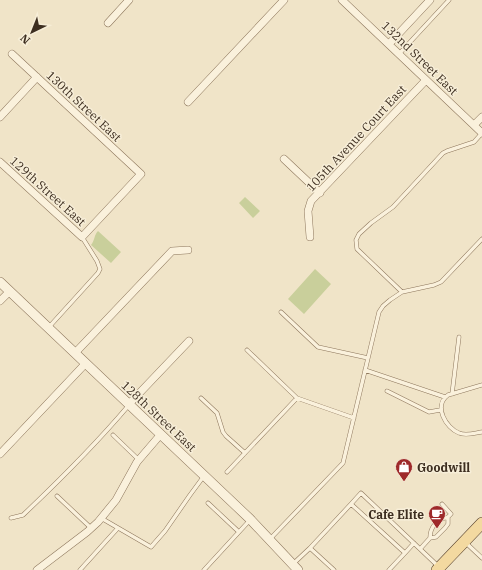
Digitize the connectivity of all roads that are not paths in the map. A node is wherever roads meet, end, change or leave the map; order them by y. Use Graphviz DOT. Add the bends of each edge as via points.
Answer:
graph roads {
  1 [pos="129,0"];
  2 [pos="284,0"];
  3 [pos="342,0"];
  4 [pos="430,0"];
  5 [pos="449,0"];
  6 [pos="108,23"];
  7 [pos="389,44"];
  8 [pos="12,54"];
  9 [pos="399,54"];
  10 [pos="37,77"];
  11 [pos="426,80"];
  12 [pos="188,102"];
  13 [pos="0,117"];
  14 [pos="482,117"];
  15 [pos="474,125"];
  16 [pos="482,133"];
  17 [pos="284,159"];
  18 [pos="0,162"];
  19 [pos="320,193"];
  20 [pos="82,237"];
  21 [pos="310,237"];
  22 [pos="482,239"];
  23 [pos="188,250"];
  24 [pos="0,282"];
  25 [pos="10,291"];
  26 [pos="402,292"];
  27 [pos="0,301"];
  28 [pos="281,312"];
  29 [pos="48,328"];
  30 [pos="459,337"];
  31 [pos="189,341"];
  32 [pos="246,350"];
  33 [pos="75,353"];
  34 [pos="368,358"];
  35 [pos="86,363"];
  36 [pos="365,370"];
  37 [pos="482,385"];
  38 [pos="388,391"];
  39 [pos="452,394"];
  40 [pos="445,397"];
  41 [pos="201,398"];
  42 [pos="297,398"];
  43 [pos="130,404"];
  44 [pos="440,410"];
  45 [pos="354,418"];
  46 [pos="482,432"];
  47 [pos="161,434"];
  48 [pos="114,435"];
  49 [pos="245,453"];
  50 [pos="0,454"];
  51 [pos="139,460"];
  52 [pos="227,472"];
  53 [pos="204,476"];
  54 [pos="57,496"];
  55 [pos="208,503"];
  56 [pos="351,504"];
  57 [pos="442,504"];
  58 [pos="448,517"];
  59 [pos="11,518"];
  60 [pos="102,518"];
  61 [pos="250,519"];
  62 [pos="482,523"];
  63 [pos="91,528"];
  64 [pos="118,528"];
  65 [pos="239,532"];
  66 [pos="430,538"];
  67 [pos="269,540"];
  68 [pos="464,541"];
  69 [pos="414,543"];
  70 [pos="310,548"];
  71 [pos="420,549"];
  72 [pos="405,553"];
  73 [pos="482,558"];
  74 [pos="295,567"];
  75 [pos="438,569"];
  76 [pos="37,570"];
  77 [pos="80,570"];
  78 [pos="204,570"];
  79 [pos="334,570"];
  80 [pos="389,570"];
  1 -- 6 [label="street"];
  2 -- 12 [label="street"];
  3 -- 7 [label="street, 132nd Street East"];
  4 -- 7 [label="street"];
  5 -- 9 [label="lane"];
  7 -- 9 [label="street, 132nd Street East"];
  8 -- 10 [label="street, 130th Street East"];
  9 -- 11 [label="street, 132nd Street East"];
  10 -- 13 [label="street"];
  10 -- 20 [label="street, 130th Street East" via="141,174"];
  11 -- 15 [label="street, 132nd Street East"];
  11 -- 19 [label="street, 105th Avenue Court East"];
  14 -- 15 [label="street"];
  15 -- 16 [label="street, 132nd Street East"];
  16 -- 26 [label="lane" via="474,142 443,153 393,207 372,223 356,240 357,249"];
  17 -- 19 [label="street"];
  18 -- 20 [label="street, 129th Street East"];
  19 -- 21 [label="street, 105th Avenue Court East" via="308,208"];
  20 -- 29 [label="lane" via="100,270"];
  22 -- 26 [label="lane" via="441,282"];
  23 -- 33 [label="street" via="172,251"];
  24 -- 25 [label="street, 128th Street East"];
  25 -- 27 [label="street"];
  25 -- 29 [label="street, 128th Street East"];
  26 -- 34 [label="lane" via="379,312"];
  28 -- 34 [label="lane" via="318,347"];
  29 -- 33 [label="street, 128th Street East"];
  30 -- 39 [label="lane"];
  31 -- 43 [label="street"];
  32 -- 42 [label="lane"];
  33 -- 35 [label="street, 128th Street East"];
  34 -- 36 [label="lane"];
  35 -- 43 [label="street, 128th Street East"];
  35 -- 50 [label="street"];
  36 -- 40 [label="lane"];
  36 -- 45 [label="lane"];
  37 -- 39 [label="lane"];
  38 -- 44 [label="lane" via="429,412"];
  39 -- 40 [label="lane"];
  40 -- 44 [label="lane"];
  41 -- 49 [label="lane" via="217,413 226,436"];
  42 -- 45 [label="lane"];
  42 -- 49 [label="lane"];
  43 -- 47 [label="street, 128th Street East"];
  43 -- 59 [label="lane" via="80,459 23,515"];
  44 -- 46 [label="lane" via="449,425 458,432"];
  45 -- 67 [label="lane" via="343,463"];
  47 -- 51 [label="street"];
  47 -- 53 [label="street, 128th Street East"];
  48 -- 51 [label="lane"];
  49 -- 52 [label="lane"];
  51 -- 60 [label="street" via="116,500"];
  53 -- 61 [label="street, 128th Street East"];
  53 -- 64 [label="lane" via="165,531 150,547"];
  54 -- 63 [label="lane"];
  55 -- 65 [label="lane"];
  56 -- 69 [label="lane" via="361,493"];
  56 -- 70 [label="lane"];
  56 -- 72 [label="lane"];
  57 -- 58 [label="lane" via="451,514"];
  58 -- 66 [label="lane" via="432,527"];
  58 -- 66 [label="lane" via="445,528 436,537"];
  60 -- 63 [label="street"];
  60 -- 64 [label="lane"];
  61 -- 65 [label="lane"];
  61 -- 67 [label="street, 128th Street East"];
  62 -- 68 [label="main road"];
  63 -- 76 [label="street"];
  64 -- 77 [label="lane"];
  65 -- 78 [label="lane"];
  66 -- 71 [label="lane"];
  67 -- 74 [label="street, 128th Street East"];
  68 -- 73 [label="lane"];
  68 -- 75 [label="main road"];
  69 -- 71 [label="lane"];
  69 -- 72 [label="lane"];
  70 -- 74 [label="lane"];
  70 -- 79 [label="lane"];
  71 -- 75 [label="lane"];
  72 -- 80 [label="lane"];
}
